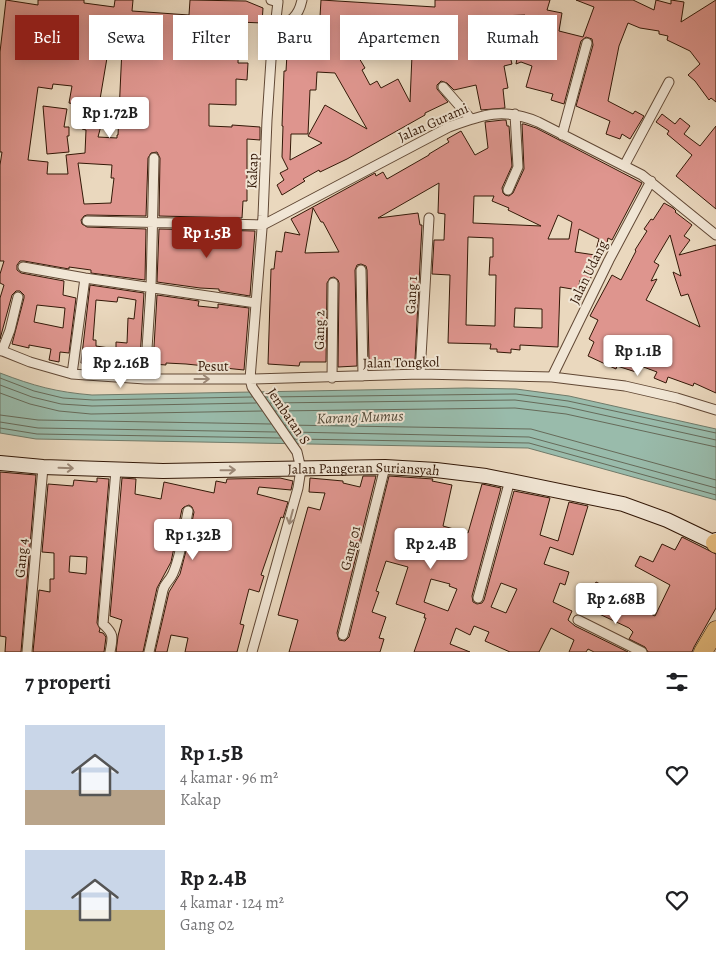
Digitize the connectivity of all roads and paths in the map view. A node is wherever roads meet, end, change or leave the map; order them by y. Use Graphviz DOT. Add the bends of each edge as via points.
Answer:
graph roads {
  1 [pos="270,0"];
  2 [pos="302,0"];
  3 [pos="276,15"];
  4 [pos="296,15"];
  5 [pos="587,43"];
  6 [pos="271,60"];
  7 [pos="668,82"];
  8 [pos="443,87"];
  9 [pos="515,114"];
  10 [pos="471,119"];
  11 [pos="562,135"];
  12 [pos="154,158"];
  13 [pos="624,166"];
  14 [pos="651,181"];
  15 [pos="508,190"];
  16 [pos="429,218"];
  17 [pos="87,221"];
  18 [pos="153,223"];
  19 [pos="263,225"];
  20 [pos="716,235"];
  21 [pos="23,267"];
  22 [pos="361,270"];
  23 [pos="85,278"];
  24 [pos="334,283"];
  25 [pos="151,288"];
  26 [pos="18,297"];
  27 [pos="256,303"];
  28 [pos="1,350"];
  29 [pos="72,374"];
  30 [pos="420,374"];
  31 [pos="363,376"];
  32 [pos="552,377"];
  33 [pos="332,378"];
  34 [pos="145,379"];
  35 [pos="252,384"];
  36 [pos="716,410"];
  37 [pos="0,463"];
  38 [pos="43,467"];
  39 [pos="384,467"];
  40 [pos="301,469"];
  41 [pos="116,470"];
  42 [pos="510,480"];
  43 [pos="188,512"];
  44 [pos="716,542"];
  45 [pos="478,598"];
  46 [pos="578,620"];
  47 [pos="716,630"];
  48 [pos="343,635"];
  49 [pos="27,652"];
  50 [pos="110,652"];
  51 [pos="149,652"];
  52 [pos="252,652"];
  53 [pos="642,652"];
  54 [pos="703,652"];
  1 -- 3 [label="street, Kakap" via="278,2"];
  2 -- 4 [label="street"];
  5 -- 11 [label="street"];
  6 -- 19 [label="street, Kakap"];
  7 -- 13 [label="street"];
  8 -- 10 [label="street"];
  9 -- 10 [label="street, Jalan Gurami" via="496,113"];
  9 -- 11 [label="street, Jalan Gurami"];
  9 -- 15 [label="street" via="518,168"];
  10 -- 19 [label="street, Jalan Gurami" via="413,144"];
  11 -- 13 [label="street, Jalan Gurami"];
  12 -- 18 [label="street"];
  13 -- 14 [label="street, Jalan Gurami"];
  14 -- 20 [label="street, Jalan Gurami"];
  14 -- 32 [label="street, Jalan Udang"];
  16 -- 30 [label="street, Gang 1"];
  17 -- 18 [label="street"];
  18 -- 19 [label="street"];
  18 -- 25 [label="street"];
  19 -- 27 [label="street, Kakap"];
  21 -- 23 [label="street"];
  22 -- 31 [label="street"];
  23 -- 25 [label="street"];
  23 -- 29 [label="street"];
  24 -- 33 [label="street, Gang 2"];
  25 -- 27 [label="street"];
  25 -- 34 [label="street"];
  26 -- 28 [label="street"];
  27 -- 35 [label="street, Kakap"];
  28 -- 29 [label="street, Pesut"];
  29 -- 34 [label="street, Pesut"];
  30 -- 31 [label="street, Jalan Tongkol"];
  30 -- 32 [label="street, Jalan Tongkol"];
  31 -- 33 [label="street, Jalan Tongkol"];
  32 -- 36 [label="street, Jalan Tongkol" via="625,386"];
  33 -- 35 [label="street, Jalan Tongkol"];
  34 -- 35 [label="street, Pesut, one-way"];
  35 -- 40 [label="street, Jembatan S" via="297,452"];
  37 -- 38 [label="main road, Jalan Pangeran Suriansyah"];
  38 -- 41 [label="main road, Jalan Pangeran Suriansyah, one-way"];
  38 -- 49 [label="street, Gang 4"];
  39 -- 40 [label="main road, Jalan Pangeran Suriansyah"];
  39 -- 42 [label="main road, Jalan Pangeran Suriansyah"];
  39 -- 48 [label="street, Gang 01"];
  41 -- 40 [label="main road, Jalan Pangeran Suriansyah, one-way"];
  40 -- 52 [label="street, one-way"];
  41 -- 50 [label="street" via="103,624 112,634"];
  42 -- 44 [label="main road, Jalan Pangeran Suriansyah" via="624,504"];
  42 -- 45 [label="street"];
  43 -- 51 [label="street" via="171,577 166,580"];
  46 -- 53 [label="street"];
  47 -- 54 [label="highway"];
}
